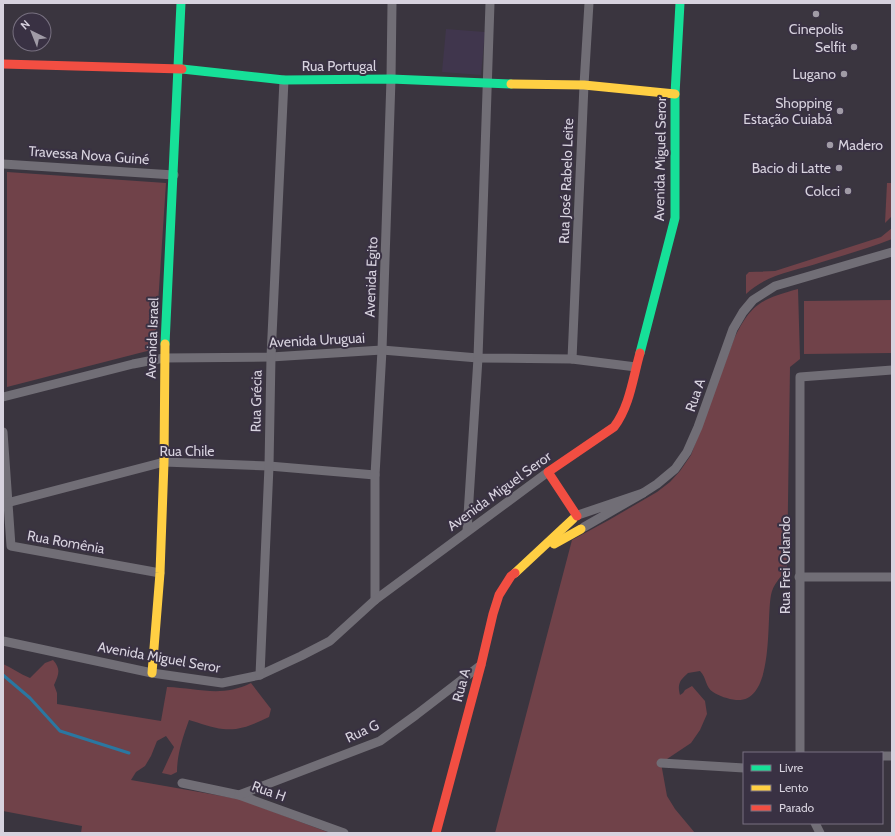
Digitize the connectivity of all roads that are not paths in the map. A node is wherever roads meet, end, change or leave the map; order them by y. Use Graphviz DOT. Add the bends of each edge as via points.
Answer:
graph roads {
  1 [pos="181,3"];
  2 [pos="392,3"];
  3 [pos="490,3"];
  4 [pos="589,3"];
  5 [pos="680,3"];
  6 [pos="3,64"];
  7 [pos="178,69"];
  8 [pos="391,79"];
  9 [pos="284,80"];
  10 [pos="488,84"];
  11 [pos="584,85"];
  12 [pos="675,94"];
  13 [pos="3,164"];
  14 [pos="174,175"];
  15 [pos="892,252"];
  16 [pos="382,350"];
  17 [pos="270,357"];
  18 [pos="164,358"];
  19 [pos="478,358"];
  20 [pos="572,359"];
  21 [pos="636,367"];
  22 [pos="892,370"];
  23 [pos="3,397"];
  24 [pos="3,432"];
  25 [pos="164,462"];
  26 [pos="269,466"];
  27 [pos="548,472"];
  28 [pos="375,475"];
  29 [pos="643,493"];
  30 [pos="6,503"];
  31 [pos="576,517"];
  32 [pos="582,528"];
  33 [pos="467,531"];
  34 [pos="7,545"];
  35 [pos="534,556"];
  36 [pos="160,573"];
  37 [pos="799,577"];
  38 [pos="892,577"];
  39 [pos="375,600"];
  40 [pos="3,641"];
  41 [pos="481,665"];
  42 [pos="152,673"];
  43 [pos="260,675"];
  44 [pos="800,752"];
  45 [pos="661,763"];
  46 [pos="743,768"];
  47 [pos="182,783"];
  48 [pos="239,795"];
  49 [pos="816,824"];
  50 [pos="344,833"];
  51 [pos="436,833"];
  52 [pos="820,833"];
  1 -- 7 [label="street, Avenida Israel"];
  2 -- 8 [label="street, Avenida Egito"];
  3 -- 10 [label="street"];
  4 -- 11 [label="street, Rua José Rabelo Leite"];
  5 -- 12 [label="street, Avenida Miguel Seror"];
  6 -- 7 [label="street, Rua Portugal"];
  7 -- 9 [label="street, Rua Portugal"];
  7 -- 14 [label="street, Avenida Israel"];
  8 -- 9 [label="street, Rua Portugal"];
  8 -- 10 [label="street, Rua Portugal"];
  8 -- 16 [label="street, Avenida Egito"];
  9 -- 17 [label="street, Rua Grécia"];
  10 -- 11 [label="street, Rua Portugal"];
  10 -- 19 [label="street"];
  11 -- 12 [label="street, Rua Portugal"];
  11 -- 20 [label="street, Rua José Rabelo Leite"];
  12 -- 21 [label="street, Avenida Miguel Seror" via="675,218"];
  13 -- 14 [label="street, Travessa Nova Guiné"];
  14 -- 18 [label="street, Avenida Israel"];
  15 -- 29 [label="street, Rua A" via="775,286 759,295 738,319 733,329 687,452 667,476"];
  16 -- 17 [label="street, Avenida Uruguai"];
  16 -- 19 [label="street, Avenida Uruguai"];
  16 -- 28 [label="street, Avenida Egito"];
  17 -- 18 [label="street, Avenida Uruguai"];
  17 -- 26 [label="street, Rua Grécia"];
  18 -- 23 [label="street, Avenida Uruguai"];
  18 -- 25 [label="street, Avenida Israel"];
  19 -- 20 [label="street, Avenida Uruguai"];
  19 -- 33 [label="street"];
  20 -- 21 [label="street, Avenida Uruguai"];
  21 -- 27 [label="street, Avenida Miguel Seror" via="627,401 614,427"];
  22 -- 37 [label="street, Rua Frei Orlando" via="800,377"];
  24 -- 30 [label="street, Rua Romênia"];
  25 -- 26 [label="street, Rua Chile"];
  25 -- 30 [label="street, Rua Chile"];
  25 -- 36 [label="street, Avenida Israel"];
  26 -- 28 [label="street, Rua Chile"];
  26 -- 43 [label="street, Rua Grécia"];
  27 -- 31 [label="street"];
  27 -- 33 [label="street, Avenida Miguel Seror"];
  28 -- 39 [label="street, Avenida Egito"];
  29 -- 31 [label="street, Rua A"];
  29 -- 32 [label="street, Rua A"];
  30 -- 34 [label="street, Rua Romênia"];
  31 -- 32 [label="street" via="585,518 586,522"];
  31 -- 35 [label="street, Rua A"];
  32 -- 35 [label="street, Rua A"];
  33 -- 39 [label="street, Avenida Miguel Seror"];
  34 -- 36 [label="street, Rua Romênia"];
  35 -- 41 [label="street, Rua A" via="511,576 499,595"];
  36 -- 42 [label="street, Avenida Israel"];
  37 -- 38 [label="street"];
  37 -- 44 [label="street, Rua Frei Orlando"];
  39 -- 43 [label="street, Avenida Miguel Seror" via="330,641"];
  40 -- 42 [label="street, Avenida Miguel Seror"];
  41 -- 48 [label="street, Rua G" via="380,741"];
  41 -- 51 [label="street, Rua A"];
  42 -- 43 [label="street, Avenida Miguel Seror" via="222,684"];
  45 -- 46 [label="street"];
  47 -- 48 [label="street, Rua H"];
  48 -- 50 [label="street, Rua H"];
  49 -- 52 [label="street"];
}
